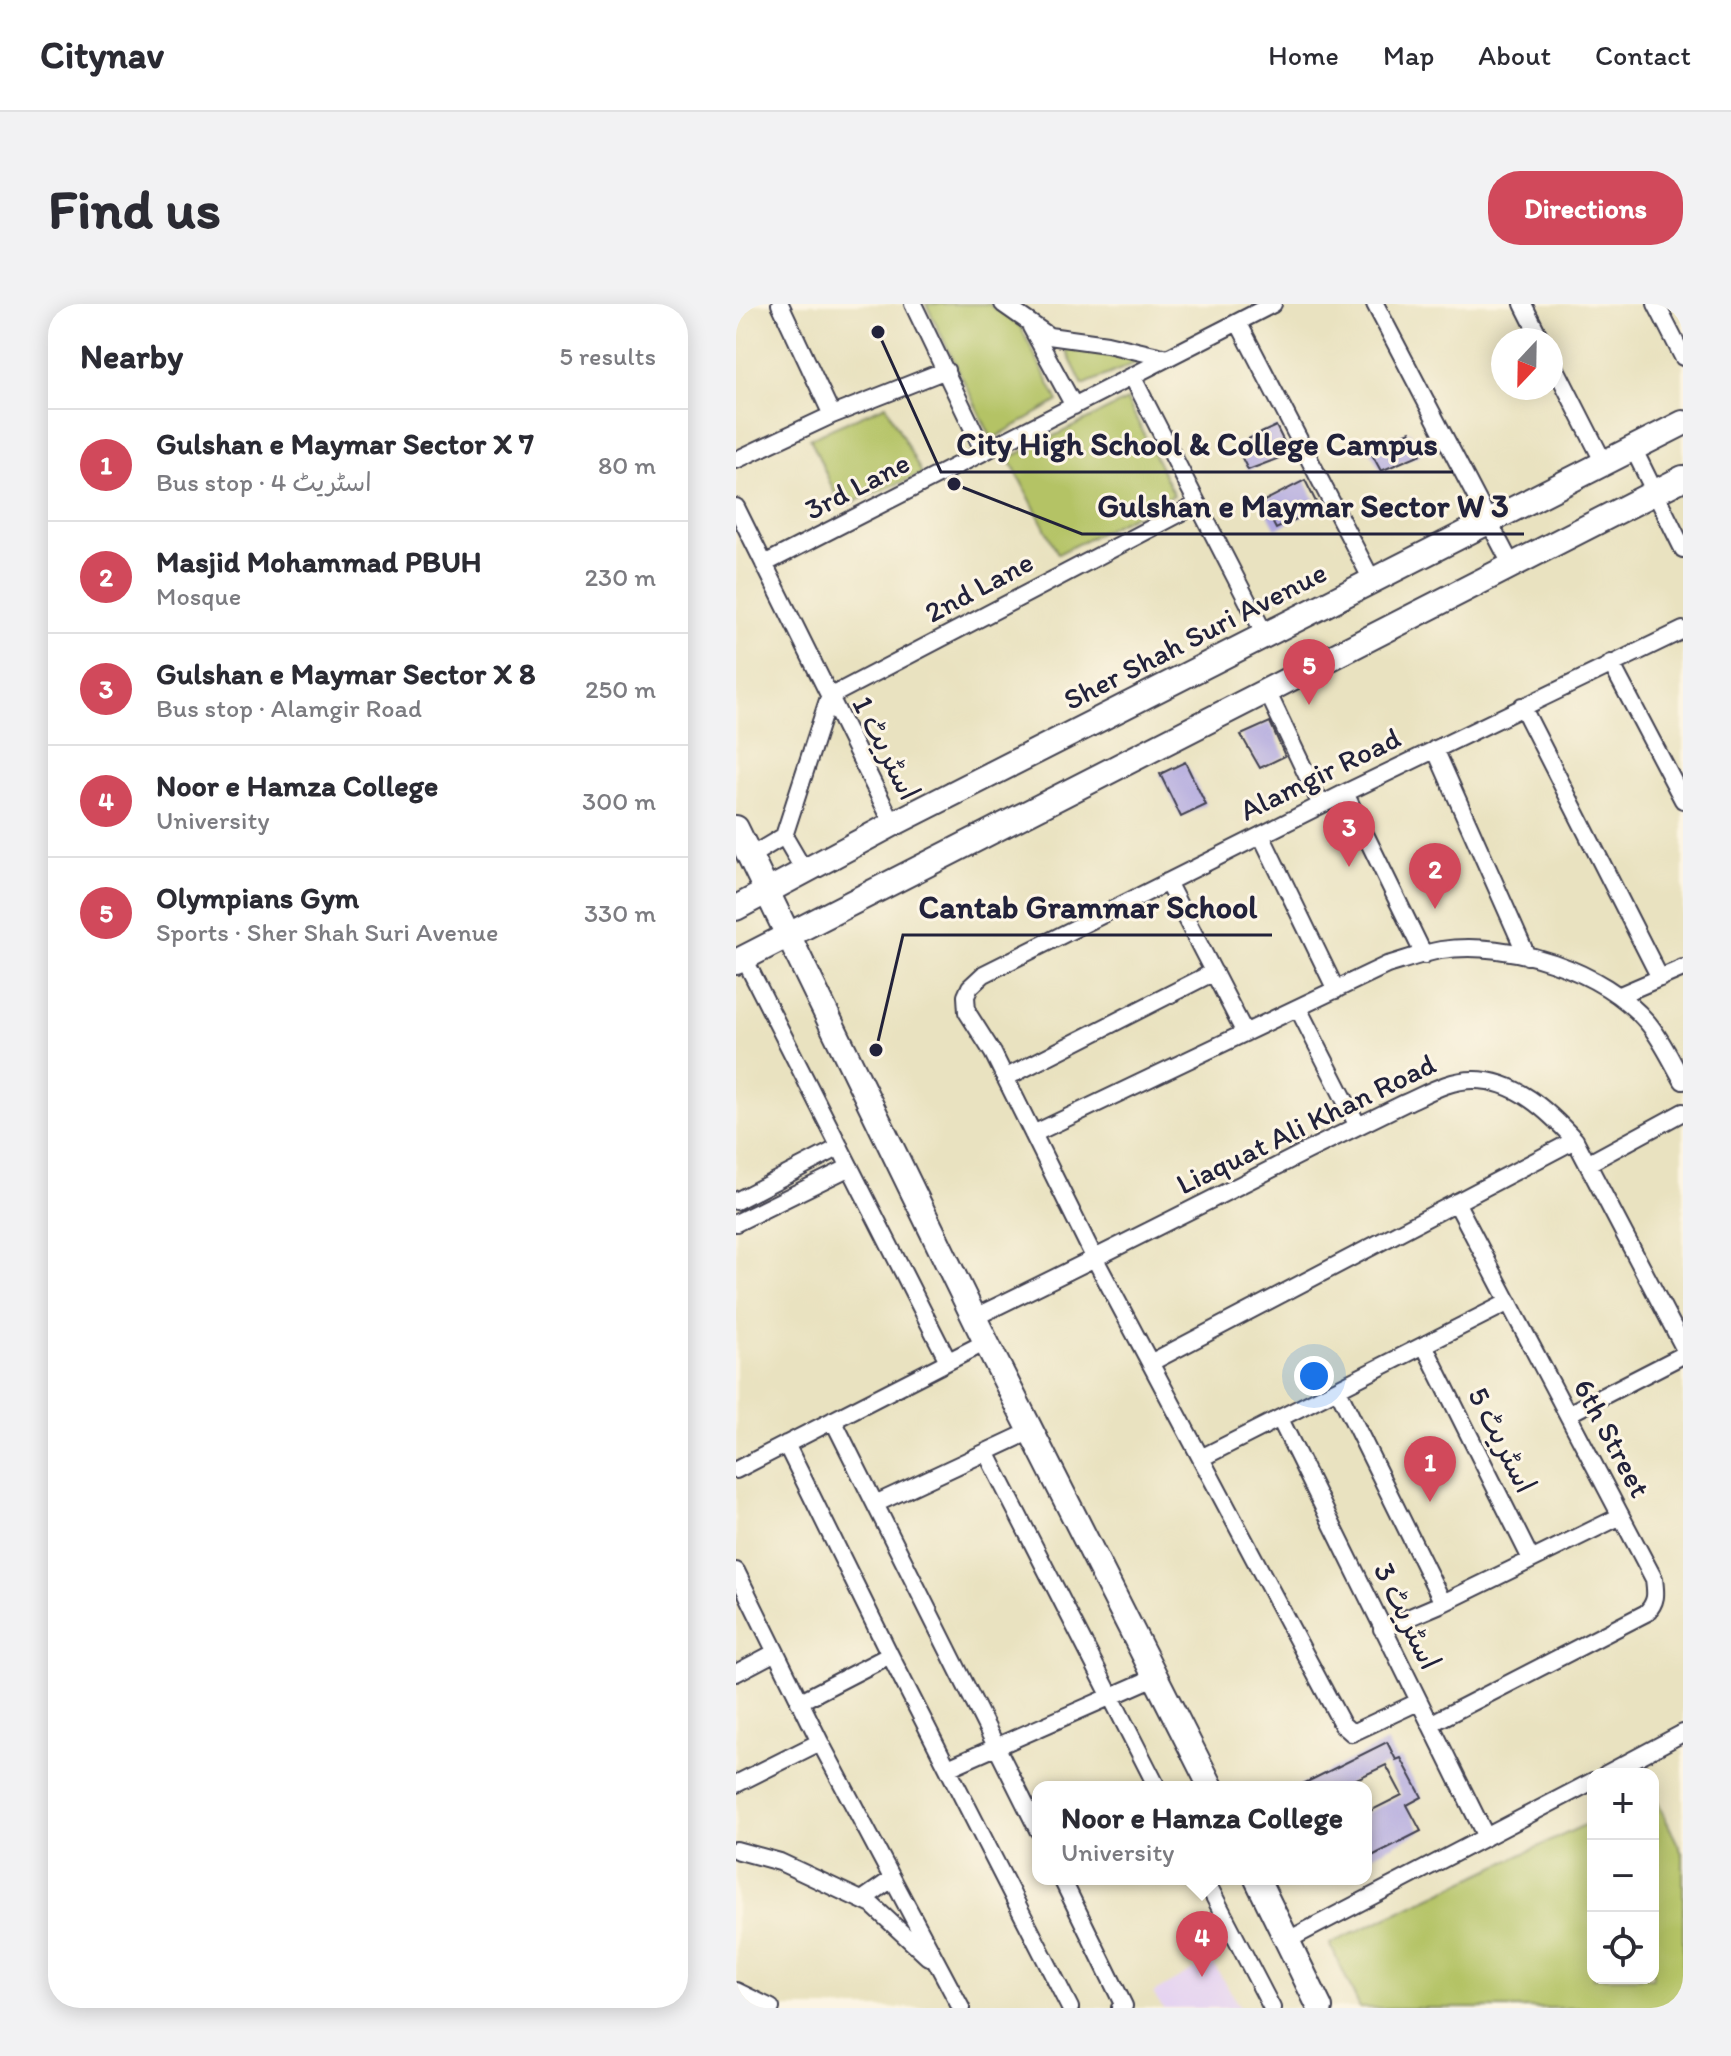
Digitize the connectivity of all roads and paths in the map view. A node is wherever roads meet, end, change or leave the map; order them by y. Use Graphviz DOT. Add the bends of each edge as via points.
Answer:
graph roads {
  1 [pos="780,304"];
  2 [pos="913,304"];
  3 [pos="1003,304"];
  4 [pos="1273,304"];
  5 [pos="1375,304"];
  6 [pos="1523,304"];
  7 [pos="1656,304"];
  8 [pos="1029,322"];
  9 [pos="1238,322"];
  10 [pos="1535,328"];
  11 [pos="1683,357"];
  12 [pos="1167,358"];
  13 [pos="946,370"];
  14 [pos="1132,376"];
  15 [pos="1563,383"];
  16 [pos="1074,406"];
  17 [pos="832,415"];
  18 [pos="1683,423"];
  19 [pos="1633,448"];
  20 [pos="984,452"];
  21 [pos="736,460"];
  22 [pos="1604,463"];
  23 [pos="1683,478"];
  24 [pos="1654,493"];
  25 [pos="1198,504"];
  26 [pos="736,507"];
  27 [pos="1489,522"];
  28 [pos="1683,549"];
  29 [pos="764,564"];
  30 [pos="1512,566"];
  31 [pos="1373,582"];
  32 [pos="1683,630"];
  33 [pos="1266,637"];
  34 [pos="1611,663"];
  35 [pos="1267,691"];
  36 [pos="829,697"];
  37 [pos="1522,706"];
  38 [pos="1435,749"];
  39 [pos="1345,793"];
  40 [pos="1683,800"];
  41 [pos="1321,805"];
  42 [pos="893,824"];
  43 [pos="736,828"];
  44 [pos="1261,835"];
  45 [pos="784,836"];
  46 [pos="749,857"];
  47 [pos="805,872"];
  48 [pos="1167,882"];
  49 [pos="768,892"];
  50 [pos="736,908"];
  51 [pos="788,935"];
  52 [pos="739,954"];
  53 [pos="1424,955"];
  54 [pos="1527,956"];
  55 [pos="1683,968"];
  56 [pos="1214,972"];
  57 [pos="1660,978"];
  58 [pos="1336,990"];
  59 [pos="1620,995"];
  60 [pos="1298,1008"];
  61 [pos="1245,1033"];
  62 [pos="1005,1078"];
  63 [pos="1683,1081"];
  64 [pos="1683,1112"];
  65 [pos="1358,1126"];
  66 [pos="1033,1134"];
  67 [pos="1575,1140"];
  68 [pos="840,1147"];
  69 [pos="1589,1163"];
  70 [pos="850,1167"];
  71 [pos="736,1201"];
  72 [pos="1456,1202"];
  73 [pos="736,1223"];
  74 [pos="1095,1259"];
  75 [pos="1509,1302"];
  76 [pos="975,1317"];
  77 [pos="986,1342"];
  78 [pos="1424,1345"];
  79 [pos="1683,1346"];
  80 [pos="1683,1355"];
  81 [pos="948,1361"];
  82 [pos="1150,1363"];
  83 [pos="1338,1390"];
  84 [pos="1568,1414"];
  85 [pos="1280,1419"];
  86 [pos="833,1420"];
  87 [pos="1031,1431"];
  88 [pos="786,1444"];
  89 [pos="986,1452"];
  90 [pos="1201,1458"];
  91 [pos="736,1470"];
  92 [pos="875,1504"];
  93 [pos="1621,1516"];
  94 [pos="1531,1559"];
  95 [pos="736,1571"];
  96 [pos="1443,1603"];
  97 [pos="1382,1629"];
  98 [pos="774,1653"];
  99 [pos="890,1655"];
  100 [pos="736,1673"];
  101 [pos="1155,1677"];
  102 [pos="1109,1697"];
  103 [pos="799,1702"];
  104 [pos="1418,1702"];
  105 [pos="1430,1724"];
  106 [pos="1683,1733"];
  107 [pos="820,1742"];
  108 [pos="996,1745"];
  109 [pos="948,1768"];
  110 [pos="1617,1768"];
  111 [pos="1154,1781"];
  112 [pos="1208,1781"];
  113 [pos="736,1784"];
  114 [pos="1587,1784"];
  115 [pos="1032,1818"];
  116 [pos="1486,1837"];
  117 [pos="736,1850"];
  118 [pos="892,1879"];
  119 [pos="1065,1885"];
  120 [pos="1208,1885"];
  121 [pos="1260,1885"];
  122 [pos="862,1900"];
  123 [pos="1288,1940"];
  124 [pos="938,1966"];
  125 [pos="736,1991"];
  126 [pos="771,2008"];
  127 [pos="961,2008"];
  128 [pos="1070,2008"];
  129 [pos="1120,2008"];
  130 [pos="1272,2008"];
  131 [pos="1320,2008"];
  1 -- 17 [label="street"];
  2 -- 13 [label="street"];
  3 -- 8 [label="street"];
  4 -- 9 [label="street, 3rd Lane"];
  5 -- 27 [label="street"];
  6 -- 10 [label="street"];
  7 -- 11 [label="street"];
  8 -- 12 [label="street" via="1049,336"];
  8 -- 16 [label="street"];
  9 -- 12 [label="street, 3rd Lane"];
  9 -- 31 [label="street"];
  12 -- 14 [label="street, 3rd Lane"];
  13 -- 17 [label="street"];
  13 -- 20 [label="street"];
  14 -- 16 [label="street, 3rd Lane"];
  14 -- 25 [label="street"];
  15 -- 22 [label="street"];
  16 -- 20 [label="street, 3rd Lane"];
  17 -- 21 [label="street"];
  18 -- 19 [label="street, Sher Shah Suri Avenue"];
  19 -- 22 [label="street, Sher Shah Suri Avenue"];
  19 -- 24 [label="street"];
  20 -- 29 [label="street, 3rd Lane"];
  22 -- 27 [label="street, Sher Shah Suri Avenue"];
  23 -- 24 [label="street"];
  24 -- 28 [label="street"];
  24 -- 30 [label="street"];
  25 -- 33 [label="street"];
  25 -- 36 [label="street, 2nd Lane"];
  26 -- 29 [label="street, اسٹریٹ 1"];
  27 -- 30 [label="street"];
  27 -- 31 [label="street, Sher Shah Suri Avenue"];
  29 -- 36 [label="street, اسٹریٹ 1"];
  30 -- 35 [label="street"];
  31 -- 33 [label="street, Sher Shah Suri Avenue"];
  32 -- 34 [label="street, Alamgir Road"];
  33 -- 42 [label="street, Sher Shah Suri Avenue"];
  34 -- 37 [label="street, Alamgir Road"];
  34 -- 40 [label="street"];
  35 -- 41 [label="street"];
  35 -- 51 [label="street"];
  36 -- 42 [label="street, اسٹریٹ 1"];
  36 -- 45 [label="street"];
  37 -- 38 [label="street, Alamgir Road"];
  37 -- 57 [label="street"];
  38 -- 39 [label="street, Alamgir Road"];
  38 -- 54 [label="street"];
  39 -- 41 [label="street, Alamgir Road"];
  39 -- 53 [label="street"];
  41 -- 44 [label="street, Alamgir Road"];
  42 -- 47 [label="street, Sher Shah Suri Avenue"];
  43 -- 46 [label="street"];
  44 -- 48 [label="street, Alamgir Road"];
  44 -- 58 [label="street"];
  45 -- 46 [label="street"];
  45 -- 47 [label="street"];
  46 -- 49 [label="street"];
  47 -- 49 [label="street, Sher Shah Suri Avenue"];
  48 -- 56 [label="street"];
  48 -- 62 [label="street, Alamgir Road" via="984,974 970,987 967,1012"];
  49 -- 50 [label="street, Sher Shah Suri Avenue"];
  49 -- 51 [label="street"];
  51 -- 52 [label="street"];
  51 -- 76 [label="street"];
  52 -- 68 [label="street"];
  53 -- 54 [label="street" via="1486,949"];
  53 -- 58 [label="street" via="1387,965"];
  54 -- 59 [label="street"];
  55 -- 57 [label="street"];
  56 -- 61 [label="street"];
  56 -- 62 [label="street"];
  57 -- 59 [label="street"];
  58 -- 60 [label="street"];
  59 -- 63 [label="street" via="1650,1025"];
  60 -- 61 [label="street"];
  60 -- 65 [label="street"];
  61 -- 66 [label="street"];
  62 -- 66 [label="street"];
  64 -- 69 [label="street"];
  65 -- 67 [label="street, Liaquat Ali Khan Road" via="1453,1082 1475,1080 1497,1082 1528,1097"];
  65 -- 74 [label="street, Liaquat Ali Khan Road"];
  66 -- 74 [label="street"];
  67 -- 69 [label="street, Liaquat Ali Khan Road"];
  67 -- 72 [label="street"];
  68 -- 70 [label="street"];
  68 -- 71 [label="street"];
  69 -- 79 [label="street, Liaquat Ali Khan Road"];
  70 -- 73 [label="street"];
  70 -- 81 [label="street"];
  72 -- 75 [label="street, 6th Street"];
  72 -- 82 [label="street"];
  74 -- 76 [label="street, Liaquat Ali Khan Road"];
  74 -- 82 [label="street"];
  75 -- 78 [label="street"];
  75 -- 84 [label="street, 6th Street"];
  76 -- 77 [label="street"];
  77 -- 81 [label="street"];
  77 -- 87 [label="street"];
  78 -- 83 [label="street"];
  78 -- 94 [label="street, اسٹریٹ 5"];
  80 -- 84 [label="street"];
  81 -- 86 [label="street"];
  82 -- 90 [label="street"];
  83 -- 85 [label="street"];
  83 -- 96 [label="street"];
  84 -- 93 [label="street, 6th Street"];
  85 -- 90 [label="street"];
  85 -- 97 [label="street, اسٹریٹ 3"];
  86 -- 88 [label="street"];
  86 -- 92 [label="street"];
  87 -- 89 [label="street"];
  87 -- 101 [label="street"];
  88 -- 91 [label="street"];
  88 -- 99 [label="street"];
  89 -- 92 [label="street"];
  89 -- 102 [label="street"];
  90 -- 104 [label="street" via="1342,1724 1352,1733"];
  92 -- 108 [label="street"];
  93 -- 94 [label="street"];
  93 -- 105 [label="street, 6th Street" via="1654,1579 1654,1605"];
  94 -- 96 [label="street"];
  95 -- 98 [label="street"];
  96 -- 97 [label="street"];
  97 -- 104 [label="street, اسٹریٹ 3"];
  98 -- 100 [label="street"];
  98 -- 103 [label="street"];
  99 -- 103 [label="street"];
  99 -- 109 [label="street"];
  101 -- 102 [label="street"];
  101 -- 112 [label="street"];
  102 -- 108 [label="street"];
  102 -- 111 [label="street"];
  103 -- 107 [label="street"];
  104 -- 105 [label="street, اسٹریٹ 3"];
  105 -- 116 [label="street, اسٹریٹ 3"];
  106 -- 110 [label="street"];
  107 -- 113 [label="street"];
  107 -- 118 [label="street"];
  108 -- 109 [label="street"];
  108 -- 115 [label="street"];
  109 -- 128 [label="street"];
  114 -- 116 [label="street"];
  116 -- 123 [label="street"];
  117 -- 122 [label="street" via="780,1862"];
  118 -- 122 [label="street"];
  118 -- 124 [label="street"];
  119 -- 129 [label="street" via="1124,2006"];
  120 -- 130 [label="street"];
  121 -- 123 [label="street"];
  122 -- 124 [label="street"];
  123 -- 131 [label="street"];
  124 -- 127 [label="street"];
  125 -- 126 [label="street"];
}
